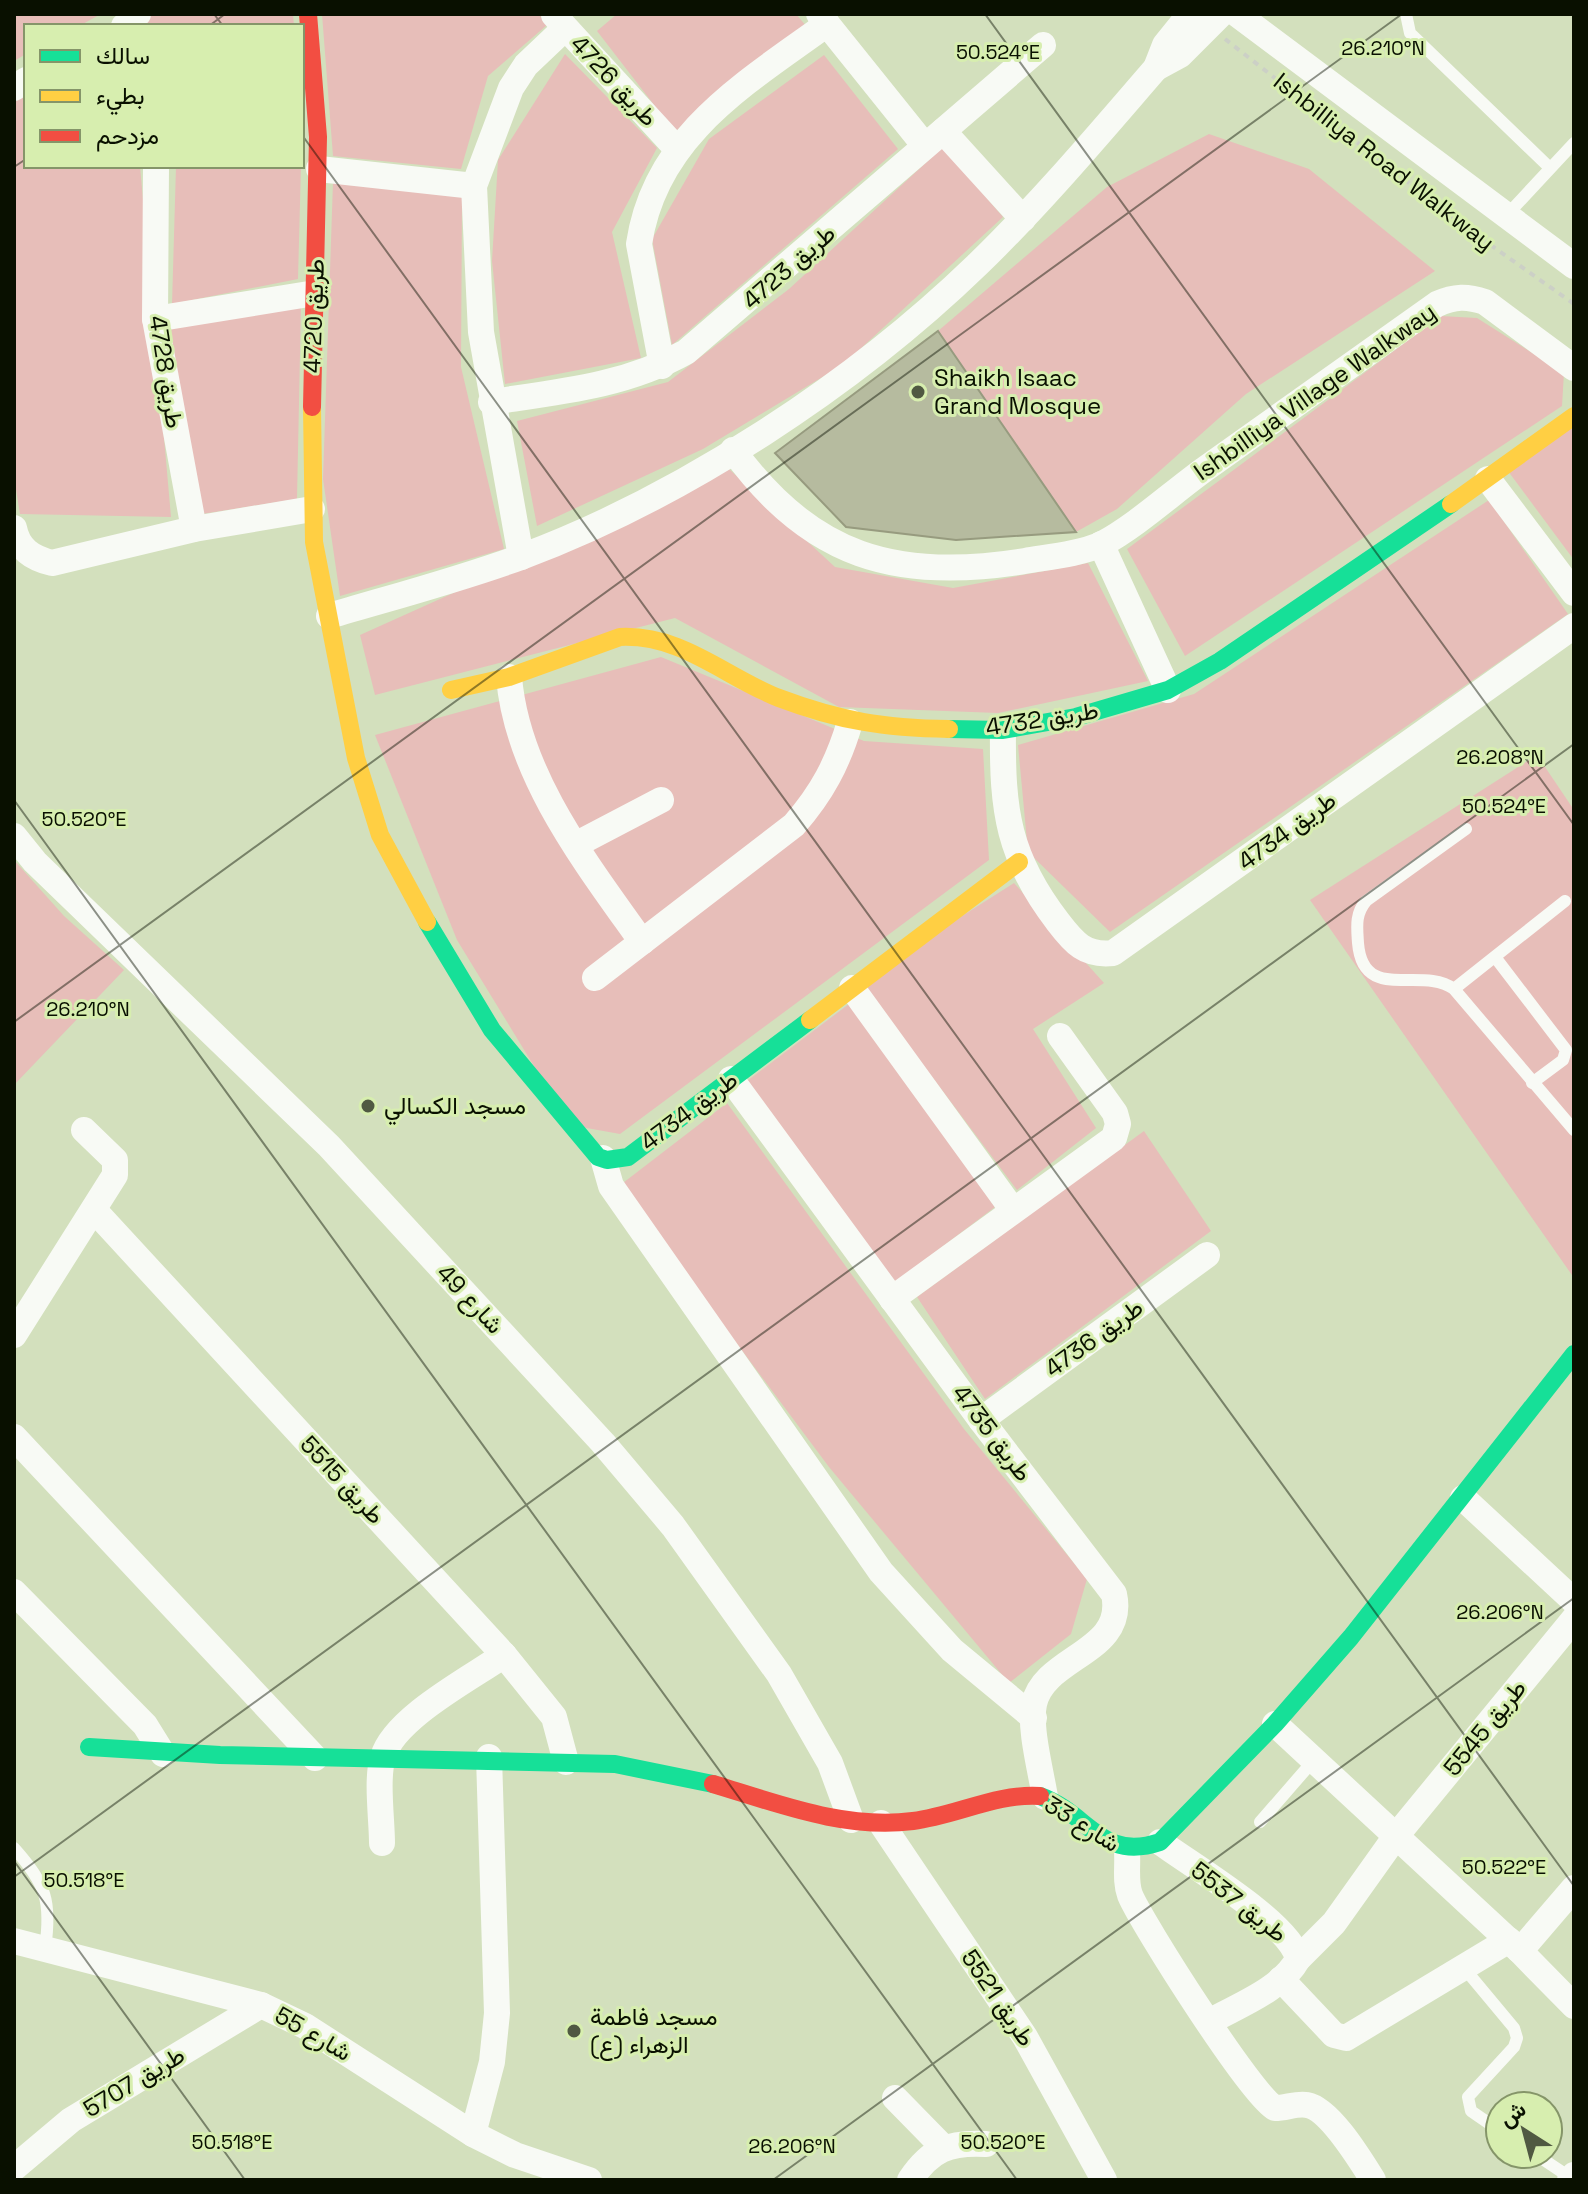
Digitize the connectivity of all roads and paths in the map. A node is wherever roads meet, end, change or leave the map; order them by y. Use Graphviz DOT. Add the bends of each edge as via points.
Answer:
graph roads {
  1 [pos="308,14"];
  2 [pos="1237,14"];
  3 [pos="1406,14"];
  4 [pos="1207,18"];
  5 [pos="823,19"];
  6 [pos="559,21"];
  7 [pos="1043,45"];
  8 [pos="934,138"];
  9 [pos="1574,143"];
  10 [pos="676,148"];
  11 [pos="156,168"];
  12 [pos="1550,168"];
  13 [pos="319,169"];
  14 [pos="474,186"];
  15 [pos="1505,217"];
  16 [pos="1023,219"];
  17 [pos="1574,266"];
  18 [pos="315,293"];
  19 [pos="1574,304"];
  20 [pos="155,319"];
  21 [pos="662,366"];
  22 [pos="1574,368"];
  23 [pos="491,402"];
  24 [pos="1574,417"];
  25 [pos="733,450"];
  26 [pos="1488,479"];
  27 [pos="312,509"];
  28 [pos="14,528"];
  29 [pos="194,529"];
  30 [pos="1101,544"];
  31 [pos="521,557"];
  32 [pos="1574,593"];
  33 [pos="329,616"];
  34 [pos="1574,626"];
  35 [pos="509,677"];
  36 [pos="451,690"];
  37 [pos="1168,690"];
  38 [pos="850,722"];
  39 [pos="1003,730"];
  40 [pos="661,800"];
  41 [pos="1466,829"];
  42 [pos="14,836"];
  43 [pos="577,844"];
  44 [pos="1019,862"];
  45 [pos="1565,901"];
  46 [pos="642,942"];
  47 [pos="1495,957"];
  48 [pos="595,978"];
  49 [pos="852,988"];
  50 [pos="1454,989"];
  51 [pos="1060,1036"];
  52 [pos="731,1079"];
  53 [pos="1532,1083"];
  54 [pos="84,1130"];
  55 [pos="1574,1130"];
  56 [pos="615,1158"];
  57 [pos="1012,1209"];
  58 [pos="95,1211"];
  59 [pos="1207,1255"];
  60 [pos="892,1299"];
  61 [pos="14,1335"];
  62 [pos="1574,1354"];
  63 [pos="981,1420"];
  64 [pos="14,1437"];
  65 [pos="1463,1498"];
  66 [pos="14,1592"];
  67 [pos="1574,1601"];
  68 [pos="1574,1619"];
  69 [pos="504,1655"];
  70 [pos="1034,1718"];
  71 [pos="1275,1724"];
  72 [pos="89,1747"];
  73 [pos="163,1754"];
  74 [pos="382,1757"];
  75 [pos="479,1757"];
  76 [pos="315,1758"];
  77 [pos="1314,1760"];
  78 [pos="566,1762"];
  79 [pos="1045,1797"];
  80 [pos="851,1820"];
  81 [pos="1260,1822"];
  82 [pos="881,1823"];
  83 [pos="1396,1836"];
  84 [pos="1160,1842"];
  85 [pos="382,1843"];
  86 [pos="14,1848"];
  87 [pos="1127,1852"];
  88 [pos="1574,1888"];
  89 [pos="14,1941"];
  90 [pos="1514,1945"];
  91 [pos="45,1949"];
  92 [pos="1464,1968"];
  93 [pos="1290,1969"];
  94 [pos="261,2005"];
  95 [pos="1574,2006"];
  96 [pos="1209,2022"];
  97 [pos="895,2098"];
  98 [pos="1484,2120"];
  99 [pos="473,2134"];
  100 [pos="986,2144"];
  101 [pos="943,2147"];
  102 [pos="14,2168"];
  103 [pos="557,2176"];
  104 [pos="589,2180"];
  105 [pos="910,2180"];
  106 [pos="1104,2180"];
  107 [pos="1373,2180"];
  1 -- 13 [label="street, طريق 4720"];
  2 -- 15 [label="street"];
  3 -- 12 [label="lane" via="1410,33"];
  4 -- 16 [label="street" via="1165,45 1156,68"];
  4 -- 19 [label="path, Ishbilliya Road Walkway" via="1468,229"];
  5 -- 8 [label="street"];
  5 -- 10 [label="street" via="728,97"];
  6 -- 10 [label="street, طريق 4726"];
  6 -- 14 [label="street" via="511,88"];
  7 -- 8 [label="street, طريق 4723"];
  8 -- 16 [label="street"];
  8 -- 21 [label="street, طريق 4723" via="710,336"];
  9 -- 12 [label="lane"];
  10 -- 21 [label="street" via="641,226 639,244"];
  11 -- 20 [label="street, طريق 4728"];
  12 -- 15 [label="lane"];
  13 -- 14 [label="street"];
  13 -- 18 [label="street, طريق 4720"];
  14 -- 23 [label="street" via="481,332"];
  15 -- 17 [label="street"];
  16 -- 25 [label="street" via="976,267 874,354 808,404"];
  18 -- 20 [label="street"];
  18 -- 27 [label="street, طريق 4720"];
  20 -- 29 [label="street, طريق 4728"];
  21 -- 23 [label="street, طريق 4723" via="613,383"];
  22 -- 30 [label="street, Ishbilliya Village Walkway" via="1485,302 1453,297"];
  23 -- 31 [label="street"];
  24 -- 26 [label="street, طريق 4732"];
  25 -- 30 [label="street, Ishbilliya Village Walkway" via="789,515 864,556 921,567 983,567"];
  25 -- 31 [label="street" via="633,507"];
  26 -- 32 [label="street"];
  26 -- 37 [label="street, طريق 4732" via="1220,661"];
  27 -- 29 [label="street"];
  27 -- 33 [label="street, طريق 4720"];
  28 -- 29 [label="street" via="30,555 52,563"];
  30 -- 37 [label="street"];
  31 -- 33 [label="street"];
  33 -- 56 [label="street" via="356,758 380,835 412,898 492,1030 593,1152"];
  34 -- 44 [label="street, طريق 4734" via="1113,953 1098,955 1072,941"];
  35 -- 36 [label="street, طريق 4732"];
  35 -- 38 [label="street, طريق 4732" via="620,637 659,638 776,697"];
  35 -- 43 [label="street" via="522,745"];
  37 -- 39 [label="street, طريق 4732" via="1076,717"];
  38 -- 39 [label="street, طريق 4732"];
  38 -- 46 [label="street" via="826,784 794,825"];
  39 -- 44 [label="street, طريق 4734" via="1005,812"];
  40 -- 43 [label="street"];
  41 -- 50 [label="lane" via="1366,901 1357,919 1359,956 1375,976 1430,979"];
  42 -- 80 [label="street, شارع 49" via="329,1146 623,1467 673,1526 779,1674 830,1763"];
  43 -- 46 [label="street"];
  44 -- 49 [label="street, طريق 4734"];
  45 -- 47 [label="lane"];
  46 -- 48 [label="street"];
  47 -- 50 [label="lane"];
  47 -- 53 [label="lane" via="1566,1050 1563,1060"];
  49 -- 52 [label="street, طريق 4734"];
  49 -- 57 [label="street"];
  50 -- 53 [label="lane"];
  51 -- 57 [label="street" via="1118,1124 1114,1138"];
  52 -- 56 [label="street, طريق 4734"];
  52 -- 60 [label="street, طريق 4735"];
  53 -- 55 [label="lane"];
  54 -- 58 [label="street" via="117,1168"];
  56 -- 70 [label="street" via="611,1186 881,1572 952,1650"];
  57 -- 60 [label="street"];
  58 -- 61 [label="street"];
  58 -- 69 [label="street, طريق 5515"];
  59 -- 63 [label="street, طريق 4736"];
  60 -- 63 [label="street, طريق 4735"];
  62 -- 65 [label="street, شارع 33"];
  63 -- 70 [label="street, طريق 4735" via="1109,1584 1117,1607 1105,1636 1039,1691"];
  64 -- 76 [label="street"];
  65 -- 67 [label="street"];
  65 -- 71 [label="street, شارع 33"];
  66 -- 73 [label="street" via="145,1725"];
  68 -- 83 [label="street, طريق 5545"];
  69 -- 74 [label="street" via="407,1723"];
  69 -- 78 [label="street, طريق 5515" via="554,1717"];
  70 -- 79 [label="street"];
  71 -- 77 [label="street"];
  71 -- 84 [label="street, شارع 33"];
  72 -- 73 [label="street, شارع 33"];
  73 -- 76 [label="street, شارع 33"];
  74 -- 75 [label="street, شارع 33"];
  74 -- 76 [label="street, شارع 33"];
  74 -- 85 [label="street"];
  75 -- 78 [label="street, شارع 33"];
  75 -- 99 [label="street" via="497,2013 492,2062"];
  77 -- 81 [label="lane"];
  77 -- 83 [label="street"];
  78 -- 80 [label="street, شارع 33" via="645,1768"];
  79 -- 82 [label="street, شارع 33" via="1019,1795 917,1821"];
  79 -- 87 [label="street, شارع 33"];
  80 -- 82 [label="street, شارع 33"];
  82 -- 106 [label="street, طريق 5521" via="1025,2037"];
  83 -- 90 [label="street"];
  83 -- 93 [label="street, طريق 5545" via="1334,1923"];
  84 -- 87 [label="street, شارع 33"];
  84 -- 93 [label="street, طريق 5537" via="1277,1926 1296,1948"];
  86 -- 91 [label="lane" via="46,1895 50,1914"];
  87 -- 96 [label="street" via="1131,1897"];
  88 -- 90 [label="street"];
  89 -- 91 [label="street, شارع 55"];
  90 -- 92 [label="street"];
  90 -- 95 [label="street"];
  91 -- 94 [label="street, شارع 55"];
  92 -- 93 [label="street" via="1346,2038 1334,2035"];
  92 -- 98 [label="lane" via="1517,2038 1468,2097 1471,2111"];
  93 -- 96 [label="street, طريق 5537"];
  94 -- 99 [label="street, شارع 55" via="305,2026"];
  94 -- 102 [label="street, طريق 5707" via="81,2114"];
  96 -- 107 [label="street" via="1259,2096 1275,2108 1314,2108 1349,2141"];
  97 -- 101 [label="street"];
  99 -- 103 [label="street, شارع 55"];
  100 -- 101 [label="street"];
  101 -- 105 [label="street" via="928,2156"];
  103 -- 104 [label="street, شارع 55"];
}
